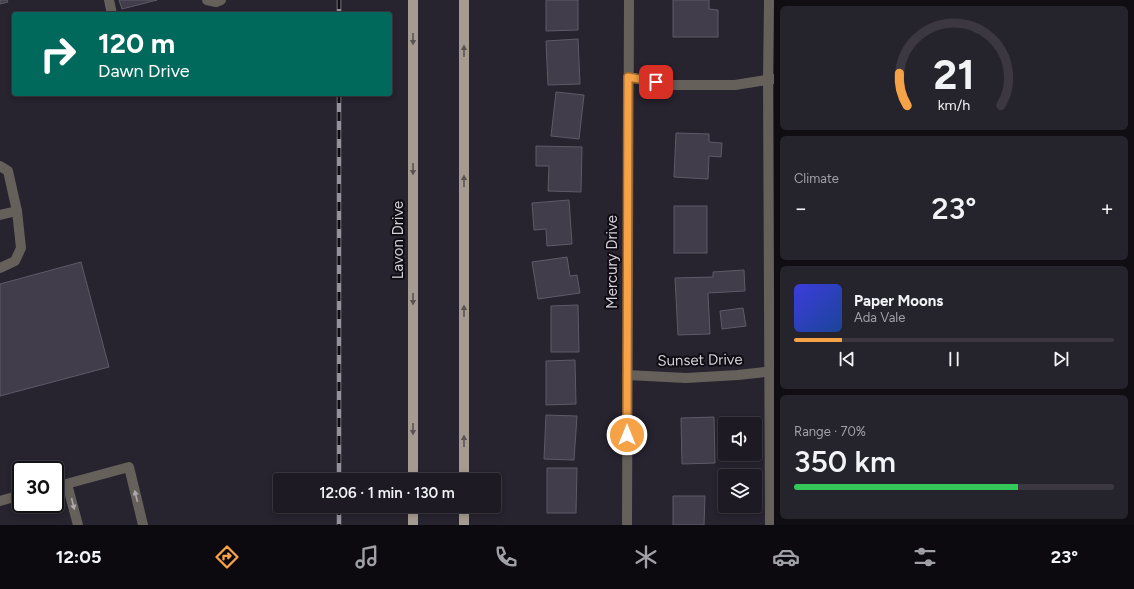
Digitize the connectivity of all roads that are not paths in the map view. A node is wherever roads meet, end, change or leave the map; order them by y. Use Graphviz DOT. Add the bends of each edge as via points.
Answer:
graph roads {
  1 [pos="109,0"];
  2 [pos="207,0"];
  3 [pos="221,0"];
  4 [pos="412,0"];
  5 [pos="464,0"];
  6 [pos="630,0"];
  7 [pos="770,0"];
  8 [pos="112,12"];
  9 [pos="628,77"];
  10 [pos="771,79"];
  11 [pos="0,166"];
  12 [pos="17,211"];
  13 [pos="0,215"];
  14 [pos="771,232"];
  15 [pos="0,268"];
  16 [pos="772,371"];
  17 [pos="627,375"];
  18 [pos="413,473"];
  19 [pos="464,473"];
  20 [pos="67,484"];
  21 [pos="64,485"];
  22 [pos="12,498"];
  23 [pos="0,501"];
  24 [pos="413,513"];
  25 [pos="464,513"];
  26 [pos="771,522"];
  27 [pos="78,525"];
  28 [pos="143,525"];
  29 [pos="413,525"];
  30 [pos="464,525"];
  31 [pos="627,525"];
  1 -- 8 [label="street"];
  2 -- 3 [label="street"];
  4 -- 18 [label="main road, Lavon Drive, one-way"];
  19 -- 5 [label="main road, one-way"];
  6 -- 9 [label="street, Mercury Drive"];
  7 -- 10 [label="street"];
  9 -- 10 [label="street" via="671,85 735,85"];
  9 -- 17 [label="street, Mercury Drive"];
  10 -- 14 [label="street"];
  11 -- 12 [label="street" via="8,171"];
  12 -- 13 [label="street"];
  12 -- 15 [label="street" via="21,248 15,261"];
  14 -- 16 [label="street"];
  16 -- 17 [label="street, Sunset Drive" via="686,378"];
  16 -- 26 [label="street"];
  17 -- 31 [label="street, Mercury Drive"];
  20 -- 21 [label="street"];
  20 -- 27 [label="street, one-way"];
  28 -- 20 [label="street, one-way" via="129,467"];
  22 -- 23 [label="street"];
  24 -- 29 [label="main road"];
  25 -- 30 [label="main road"];
}
